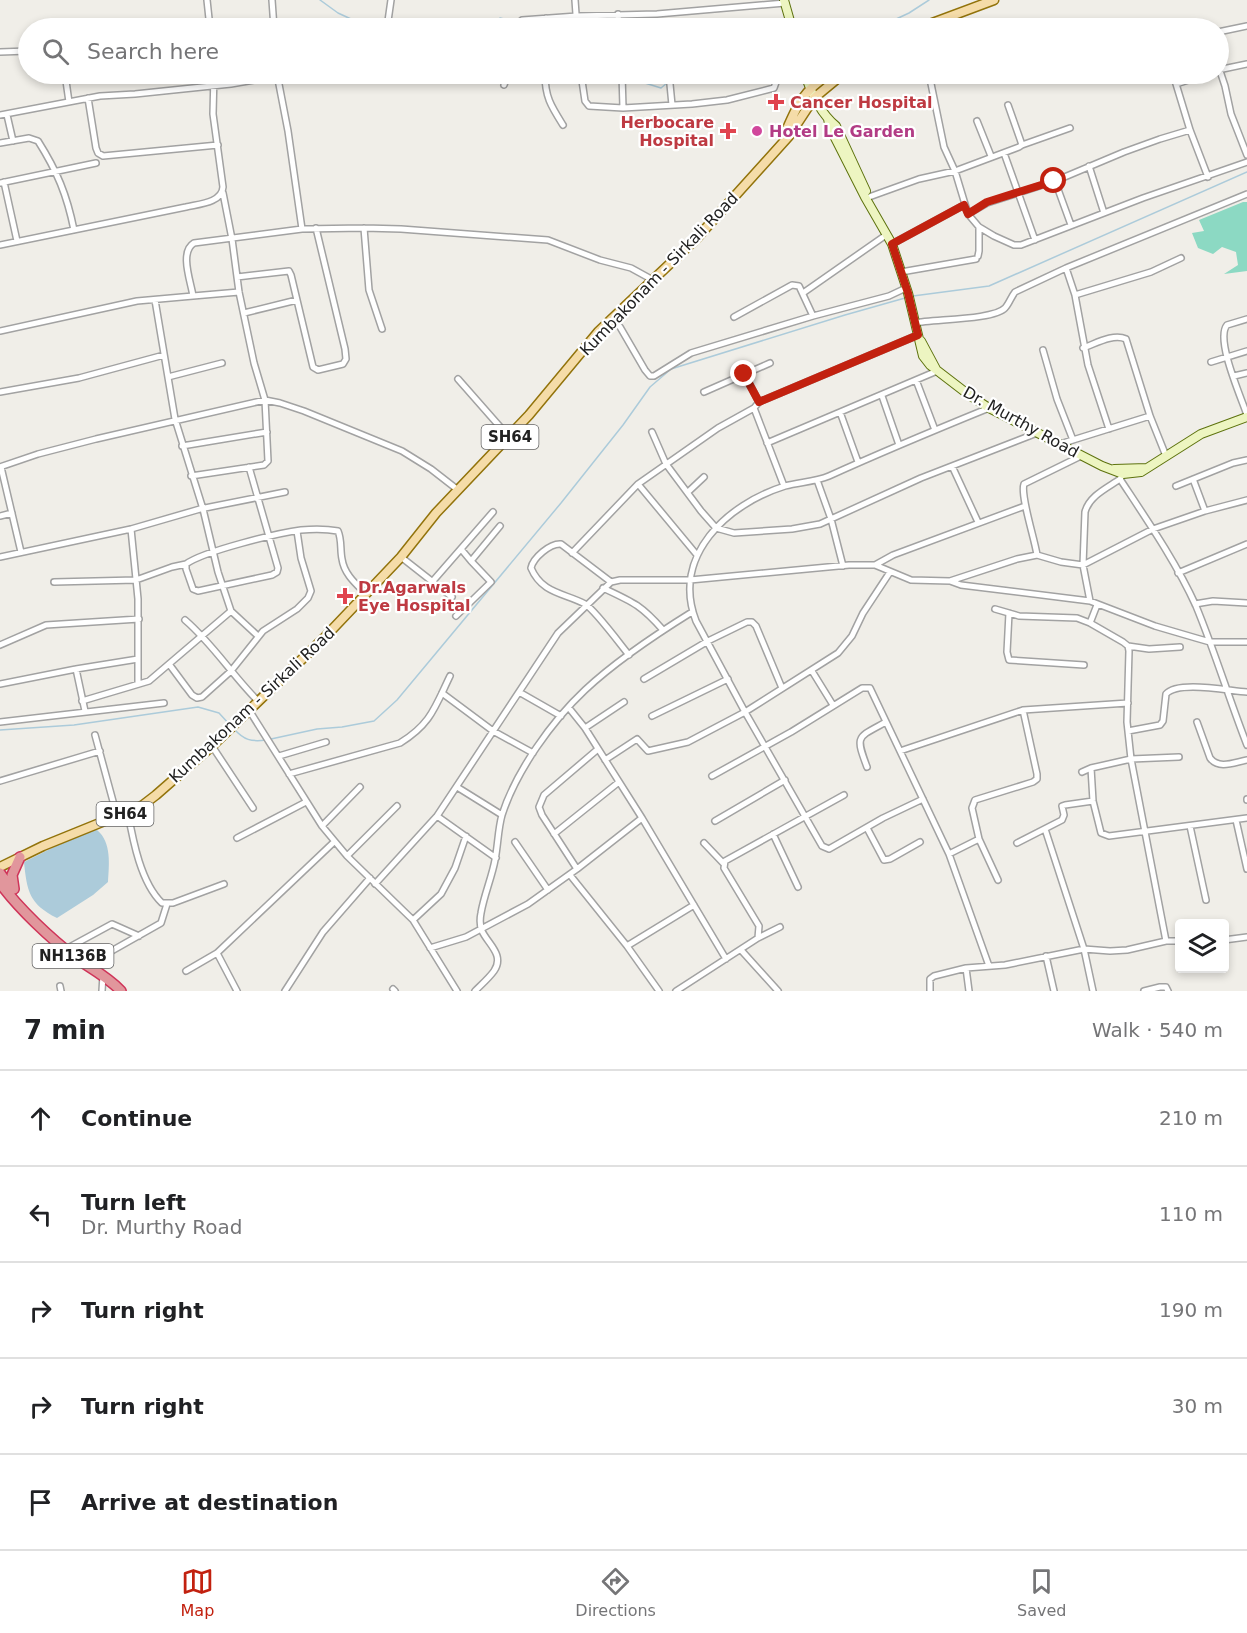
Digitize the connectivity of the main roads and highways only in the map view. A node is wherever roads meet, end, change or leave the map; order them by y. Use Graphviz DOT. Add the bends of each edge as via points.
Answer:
graph roads {
  1 [pos="994,0"];
  2 [pos="784,1"];
  3 [pos="789,18"];
  4 [pos="946,18"];
  5 [pos="808,84"];
  6 [pos="815,84"];
  7 [pos="831,84"];
  8 [pos="809,88"];
  9 [pos="814,98"];
  10 [pos="828,119"];
  11 [pos="781,145"];
  12 [pos="877,220"];
  13 [pos="1247,416"];
  14 [pos="1149,468"];
  15 [pos="1110,470"];
  16 [pos="20,857"];
  17 [pos="0,867"];
  18 [pos="0,873"];
  19 [pos="0,883"];
  20 [pos="7,892"];
  21 [pos="121,991"];
  1 -- 4 [label="main road"];
  2 -- 3 [label="main road"];
  5 -- 8 [label="main road, Dr. Murthy Road"];
  6 -- 8 [label="main road, Kumbakonam - Sirkali Road / SH64"];
  7 -- 9 [label="main road, Kumbakonam - Sirkali Road / SH64"];
  8 -- 9 [label="main road, Dr. Murthy Road"];
  8 -- 11 [label="main road, Kumbakonam - Sirkali Road / SH64"];
  9 -- 10 [label="main road, Dr. Murthy Road"];
  9 -- 11 [label="main road, Kumbakonam - Sirkali Road / SH64"];
  10 -- 12 [label="main road, Dr. Murthy Road"];
  10 -- 12 [label="main road, Dr. Murthy Road" via="836,126"];
  11 -- 16 [label="main road, Kumbakonam - Sirkali Road / SH64" via="697,238 611,318 366,594 212,746 143,805"];
  12 -- 15 [label="main road, Dr. Murthy Road" via="892,244 918,336 937,370 989,408"];
  13 -- 14 [label="main road" via="1202,434"];
  14 -- 15 [label="main road, Dr. Murthy Road"];
  14 -- 15 [label="main road, Dr. Murthy Road" via="1122,477"];
  16 -- 17 [label="main road, Kumbakonam - Sirkali Road / SH64"];
  16 -- 20 [label="highway"];
  18 -- 20 [label="highway, NH136B"];
  19 -- 20 [label="highway, NH136B"];
  20 -- 21 [label="highway, NH136B" via="66,950"];
}
